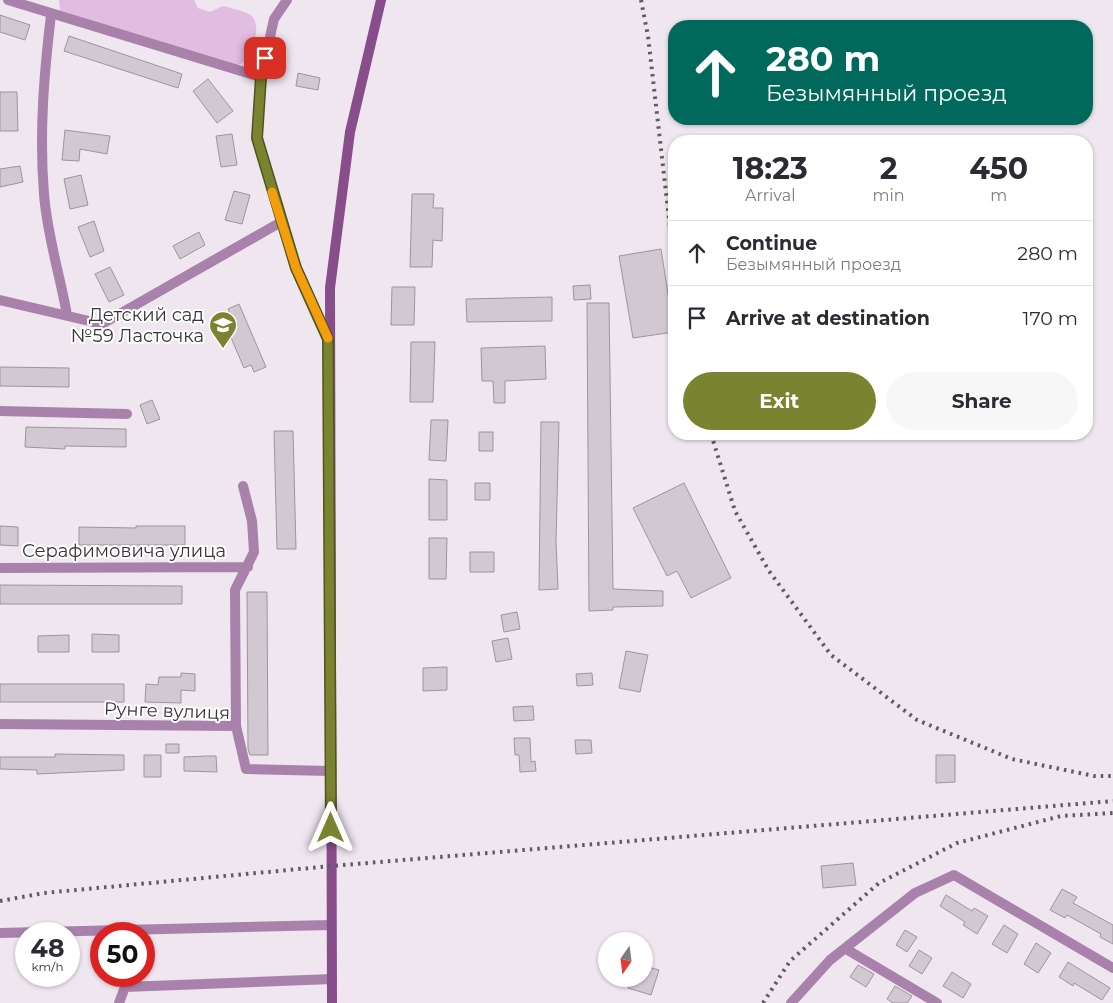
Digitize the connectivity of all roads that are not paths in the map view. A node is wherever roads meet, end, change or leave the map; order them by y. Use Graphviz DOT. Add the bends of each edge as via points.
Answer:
graph roads {
  1 [pos="8,0"];
  2 [pos="286,0"];
  3 [pos="380,0"];
  4 [pos="51,15"];
  5 [pos="261,77"];
  6 [pos="282,222"];
  7 [pos="0,300"];
  8 [pos="67,315"];
  9 [pos="328,339"];
  10 [pos="0,411"];
  11 [pos="127,414"];
  12 [pos="244,486"];
  13 [pos="248,567"];
  14 [pos="0,568"];
  15 [pos="0,724"];
  16 [pos="236,726"];
  17 [pos="330,771"];
  18 [pos="331,925"];
  19 [pos="0,933"];
  20 [pos="846,949"];
  21 [pos="1113,968"];
  22 [pos="332,979"];
  23 [pos="120,1003"];
  24 [pos="332,1003"];
  25 [pos="790,1003"];
  26 [pos="937,1003"];
  1 -- 4 [label="street"];
  2 -- 5 [label="street" via="274,19"];
  3 -- 9 [label="main road" via="350,132 330,288"];
  4 -- 5 [label="street"];
  4 -- 8 [label="street" via="44,76 44,196"];
  5 -- 6 [label="street" via="257,138"];
  6 -- 8 [label="street" via="102,324"];
  6 -- 9 [label="street" via="296,268"];
  7 -- 8 [label="street"];
  9 -- 17 [label="main road"];
  10 -- 11 [label="street"];
  12 -- 13 [label="street" via="252,521 254,552"];
  13 -- 14 [label="street, Серафимовича улица"];
  13 -- 16 [label="street" via="235,590"];
  15 -- 16 [label="street, Рунге вулиця"];
  16 -- 17 [label="street, Рунге вулиця" via="246,770"];
  17 -- 18 [label="main road"];
  18 -- 19 [label="street"];
  18 -- 22 [label="main road"];
  20 -- 21 [label="street" via="915,893 954,875"];
  20 -- 25 [label="street" via="817,972"];
  20 -- 26 [label="street"];
  22 -- 23 [label="street" via="125,987"];
  22 -- 24 [label="main road"];
}
